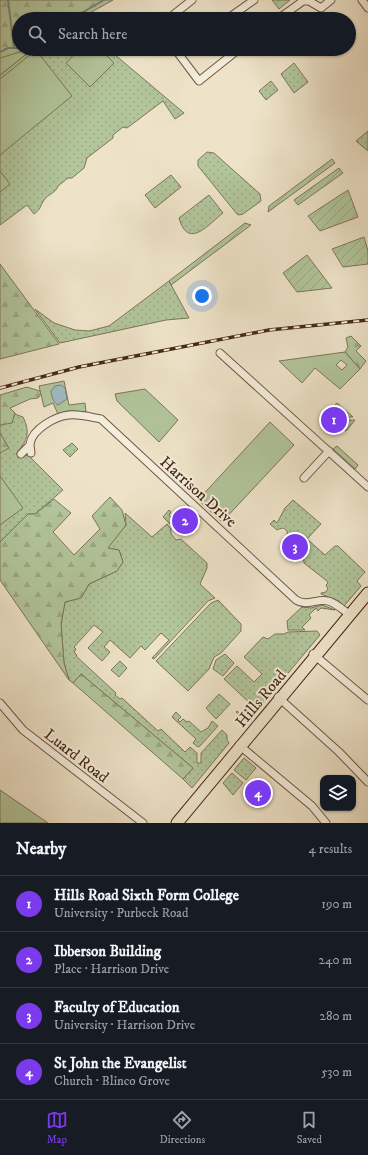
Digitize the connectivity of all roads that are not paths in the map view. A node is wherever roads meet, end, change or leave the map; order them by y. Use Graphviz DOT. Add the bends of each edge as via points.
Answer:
graph roads {
  1 [pos="192,0"];
  2 [pos="254,0"];
  3 [pos="331,0"];
  4 [pos="362,0"];
  5 [pos="244,3"];
  6 [pos="368,8"];
  7 [pos="177,12"];
  8 [pos="234,12"];
  9 [pos="288,12"];
  10 [pos="181,56"];
  11 [pos="230,56"];
  12 [pos="220,353"];
  13 [pos="30,445"];
  14 [pos="329,451"];
  15 [pos="31,453"];
  16 [pos="21,454"];
  17 [pos="304,478"];
  18 [pos="368,486"];
  19 [pos="368,593"];
  20 [pos="350,615"];
  21 [pos="314,654"];
  22 [pos="278,698"];
  23 [pos="368,700"];
  24 [pos="0,703"];
  25 [pos="239,745"];
  26 [pos="368,782"];
  27 [pos="174,822"];
  28 [pos="143,823"];
  29 [pos="326,823"];
  1 -- 7 [label="street"];
  2 -- 5 [label="street"];
  3 -- 9 [label="street" via="322,8 309,1 303,1"];
  4 -- 6 [label="street"];
  5 -- 8 [label="street"];
  10 -- 11 [label="street" via="198,81"];
  12 -- 14 [label="street"];
  13 -- 15 [label="street"];
  13 -- 16 [label="street, Harrison Drive"];
  13 -- 20 [label="street, Harrison Drive" via="32,438 40,429 50,421 63,416 82,415 100,419 296,600 303,603 327,600"];
  14 -- 17 [label="street"];
  14 -- 18 [label="street"];
  19 -- 20 [label="main road, Hills Road"];
  20 -- 21 [label="main road, Hills Road"];
  21 -- 22 [label="main road, Hills Road"];
  21 -- 23 [label="street"];
  22 -- 25 [label="main road, Hills Road"];
  22 -- 26 [label="street" via="339,752"];
  24 -- 28 [label="street, Luard Road" via="23,730"];
  25 -- 27 [label="main road, Hills Road"];
  25 -- 29 [label="street" via="312,806"];
}
